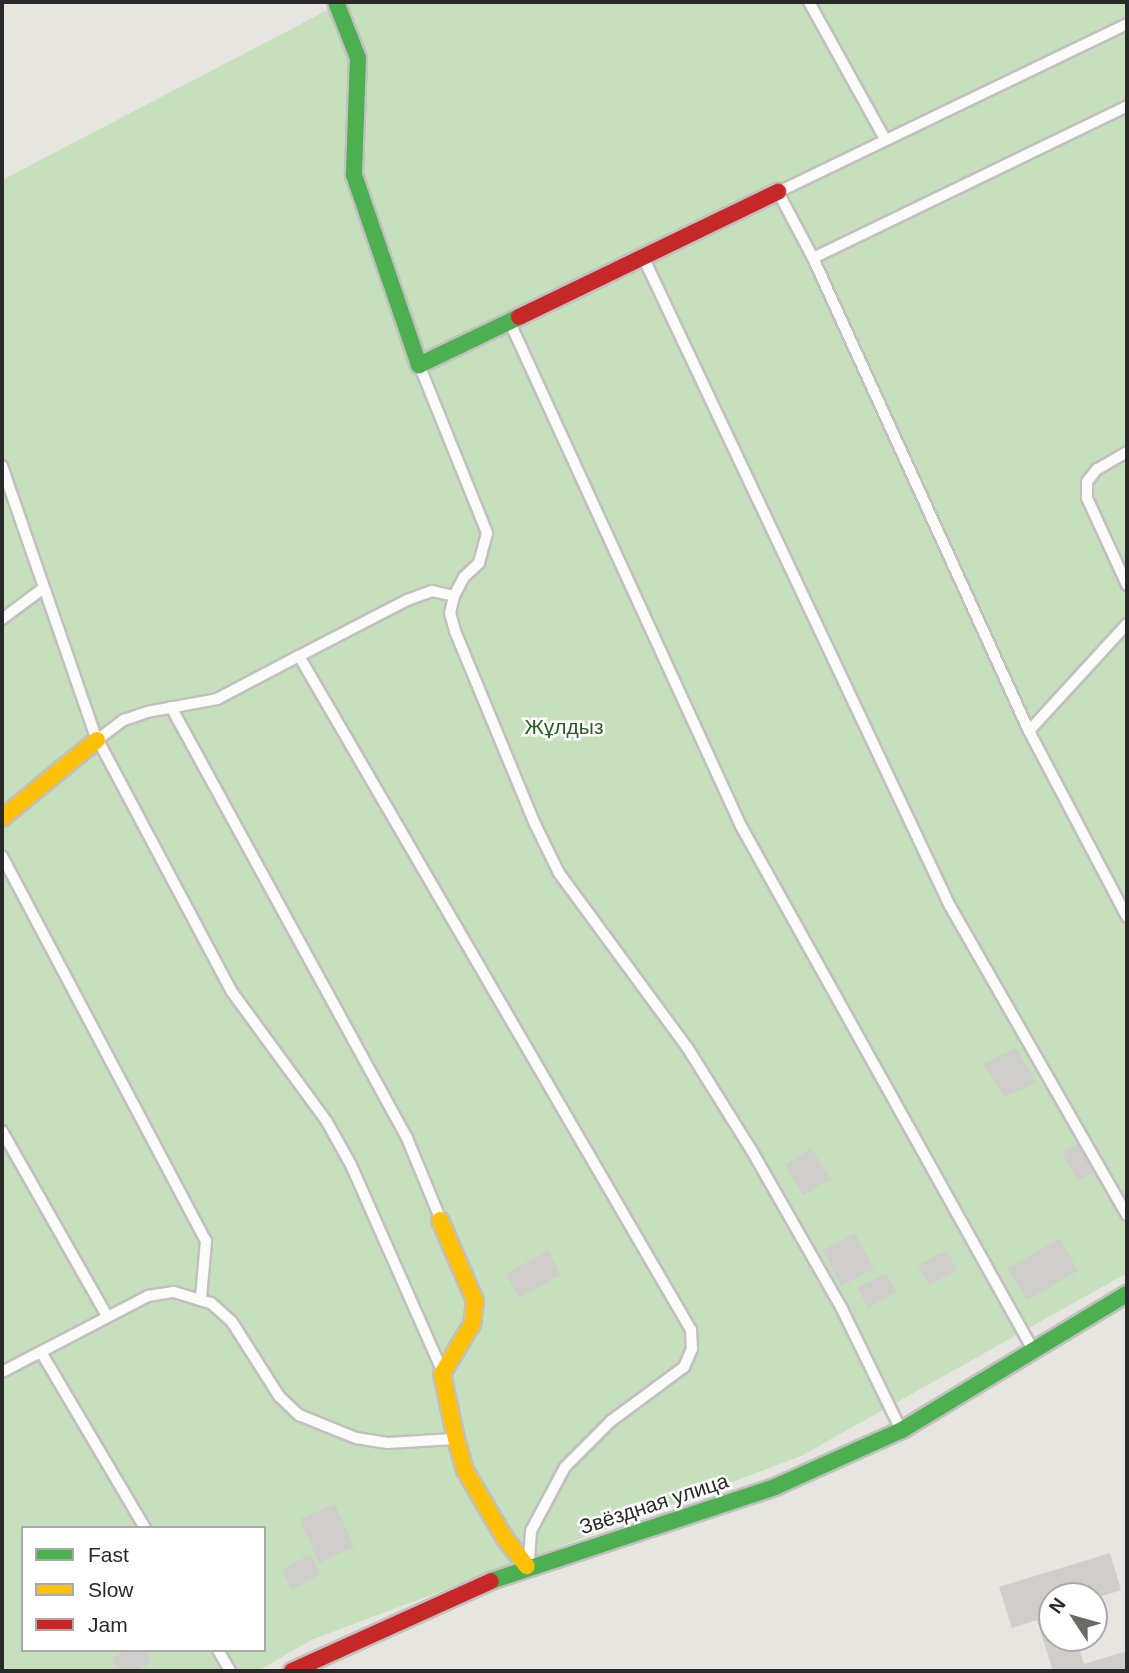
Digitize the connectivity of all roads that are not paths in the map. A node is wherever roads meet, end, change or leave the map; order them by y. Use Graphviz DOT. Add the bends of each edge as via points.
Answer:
graph roads {
  1 [pos="336,2"];
  2 [pos="809,2"];
  3 [pos="1127,24"];
  4 [pos="1127,106"];
  5 [pos="885,139"];
  6 [pos="778,192"];
  7 [pos="642,256"];
  8 [pos="813,258"];
  9 [pos="509,320"];
  10 [pos="419,365"];
  11 [pos="1127,452"];
  12 [pos="2,466"];
  13 [pos="1127,585"];
  14 [pos="41,590"];
  15 [pos="454,596"];
  16 [pos="2,619"];
  17 [pos="1127,624"];
  18 [pos="299,656"];
  19 [pos="171,706"];
  20 [pos="1029,731"];
  21 [pos="97,740"];
  22 [pos="2,818"];
  23 [pos="2,856"];
  24 [pos="1127,917"];
  25 [pos="2,1131"];
  26 [pos="1127,1215"];
  27 [pos="440,1220"];
  28 [pos="1127,1294"];
  29 [pos="201,1298"];
  30 [pos="107,1316"];
  31 [pos="1034,1351"];
  32 [pos="41,1352"];
  33 [pos="2,1372"];
  34 [pos="442,1374"];
  35 [pos="902,1430"];
  36 [pos="456,1439"];
  37 [pos="144,1526"];
  38 [pos="527,1566"];
  39 [pos="219,1652"];
  40 [pos="230,1671"];
  41 [pos="292,1671"];
  1 -- 10 [label="street" via="358,58 354,175"];
  2 -- 5 [label="lane"];
  3 -- 5 [label="lane"];
  4 -- 8 [label="lane"];
  5 -- 6 [label="lane"];
  6 -- 7 [label="street"];
  6 -- 8 [label="lane"];
  7 -- 9 [label="street"];
  7 -- 26 [label="lane" via="938,882"];
  8 -- 20 [label="lane"];
  9 -- 10 [label="street"];
  9 -- 31 [label="lane" via="741,826"];
  10 -- 15 [label="lane" via="487,533 480,563 464,576"];
  11 -- 13 [label="lane" via="1097,469 1087,482 1087,498"];
  12 -- 14 [label="lane"];
  14 -- 16 [label="lane"];
  14 -- 21 [label="lane"];
  15 -- 18 [label="lane" via="432,591 407,600"];
  15 -- 35 [label="lane" via="450,613 455,631 559,873 687,1047 842,1309"];
  17 -- 20 [label="lane"];
  18 -- 19 [label="lane" via="217,699"];
  18 -- 38 [label="lane" via="691,1330 692,1349 684,1367 611,1421 550,1488 531,1531"];
  19 -- 21 [label="lane" via="124,720"];
  19 -- 27 [label="lane" via="407,1139"];
  20 -- 24 [label="lane"];
  21 -- 22 [label="street"];
  21 -- 34 [label="lane" via="232,992 327,1122 345,1154"];
  23 -- 29 [label="lane" via="206,1241"];
  25 -- 30 [label="lane"];
  27 -- 34 [label="street" via="475,1301 472,1324"];
  28 -- 31 [label="street, Звёздная улица"];
  29 -- 30 [label="lane" via="174,1292 148,1296"];
  29 -- 36 [label="lane" via="232,1322 279,1396 299,1415 330,1430 388,1443"];
  30 -- 32 [label="lane"];
  31 -- 35 [label="street, Звёздная улица"];
  32 -- 33 [label="lane"];
  32 -- 37 [label="lane"];
  34 -- 36 [label="street"];
  35 -- 38 [label="street, Звёздная улица" via="775,1487 669,1525"];
  36 -- 38 [label="street" via="465,1470 504,1537"];
  38 -- 41 [label="street, Звёздная улица" via="328,1651"];
  39 -- 40 [label="lane"];
}
